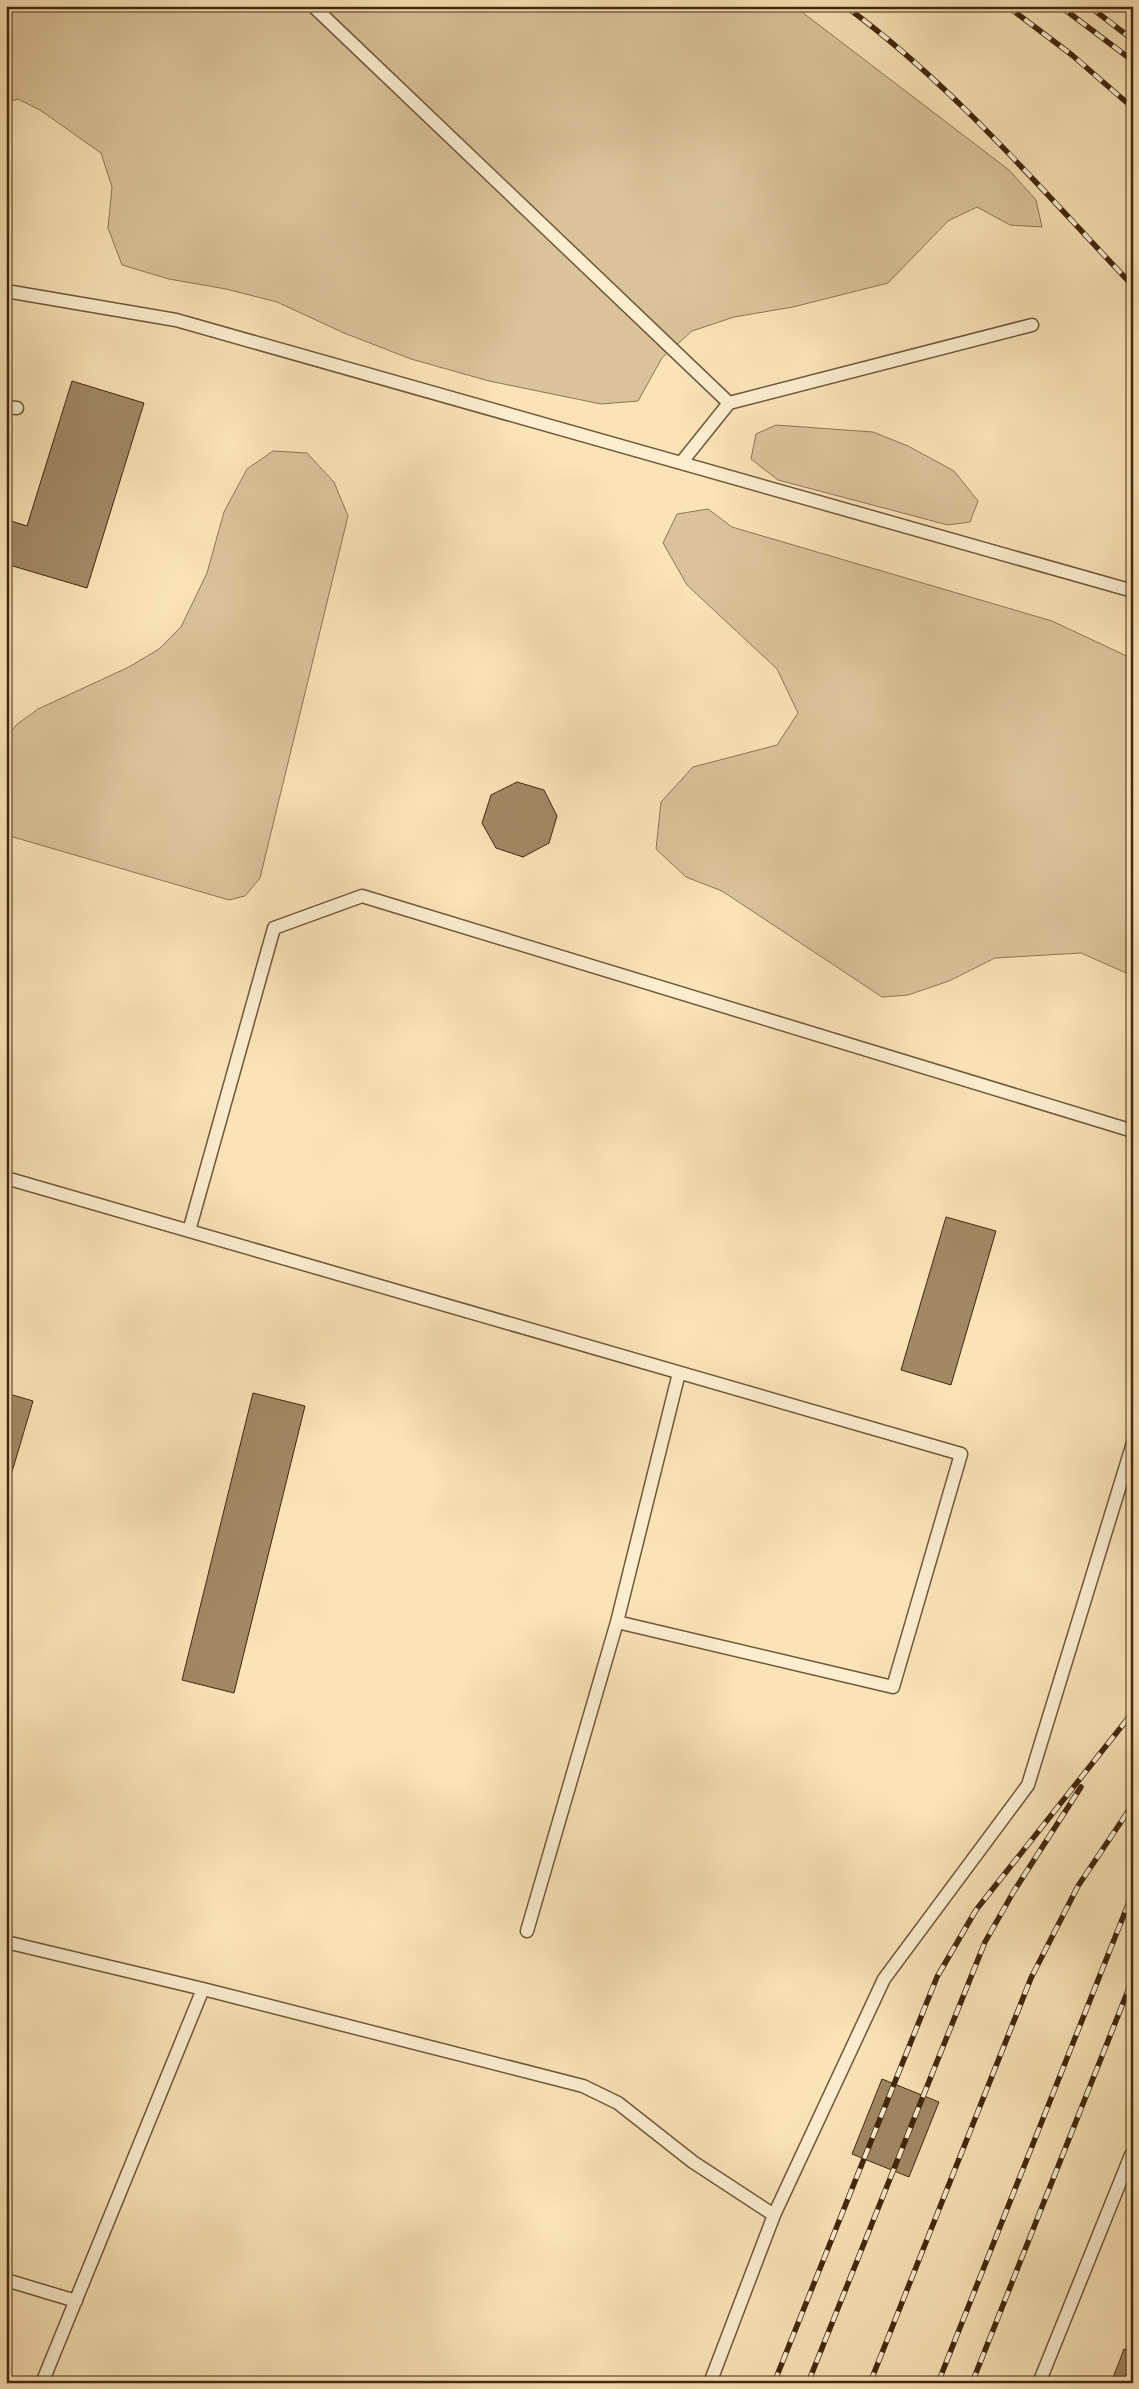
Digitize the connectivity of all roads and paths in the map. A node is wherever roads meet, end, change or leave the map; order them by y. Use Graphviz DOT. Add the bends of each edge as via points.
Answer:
graph roads {
  1 [pos="313,6"];
  2 [pos="6,291"];
  3 [pos="1032,325"];
  4 [pos="729,403"];
  5 [pos="682,463"];
  6 [pos="1133,591"];
  7 [pos="1133,1131"];
  8 [pos="6,1178"];
  9 [pos="189,1231"];
  10 [pos="679,1373"];
  11 [pos="1133,1443"];
  12 [pos="617,1622"];
  13 [pos="527,1931"];
  14 [pos="6,1942"];
  15 [pos="203,1989"];
  16 [pos="1133,2156"];
  17 [pos="774,2215"];
  18 [pos="6,2280"];
  19 [pos="76,2301"];
  20 [pos="42,2383"];
  21 [pos="710,2383"];
  22 [pos="1039,2383"];
  1 -- 4 [label="lane"];
  2 -- 5 [label="lane" via="176,320"];
  3 -- 4 [label="lane"];
  4 -- 5 [label="lane"];
  5 -- 6 [label="lane"];
  7 -- 9 [label="lane" via="362,896 274,928"];
  8 -- 9 [label="lane"];
  9 -- 10 [label="lane"];
  10 -- 12 [label="lane"];
  10 -- 12 [label="lane" via="961,1454 893,1687"];
  11 -- 17 [label="lane" via="1028,1786 884,1979"];
  12 -- 13 [label="lane"];
  14 -- 15 [label="lane"];
  15 -- 17 [label="lane" via="583,2086 618,2103 693,2162"];
  15 -- 19 [label="lane"];
  16 -- 22 [label="lane"];
  17 -- 21 [label="lane"];
  18 -- 19 [label="lane"];
  19 -- 20 [label="lane"];
}
